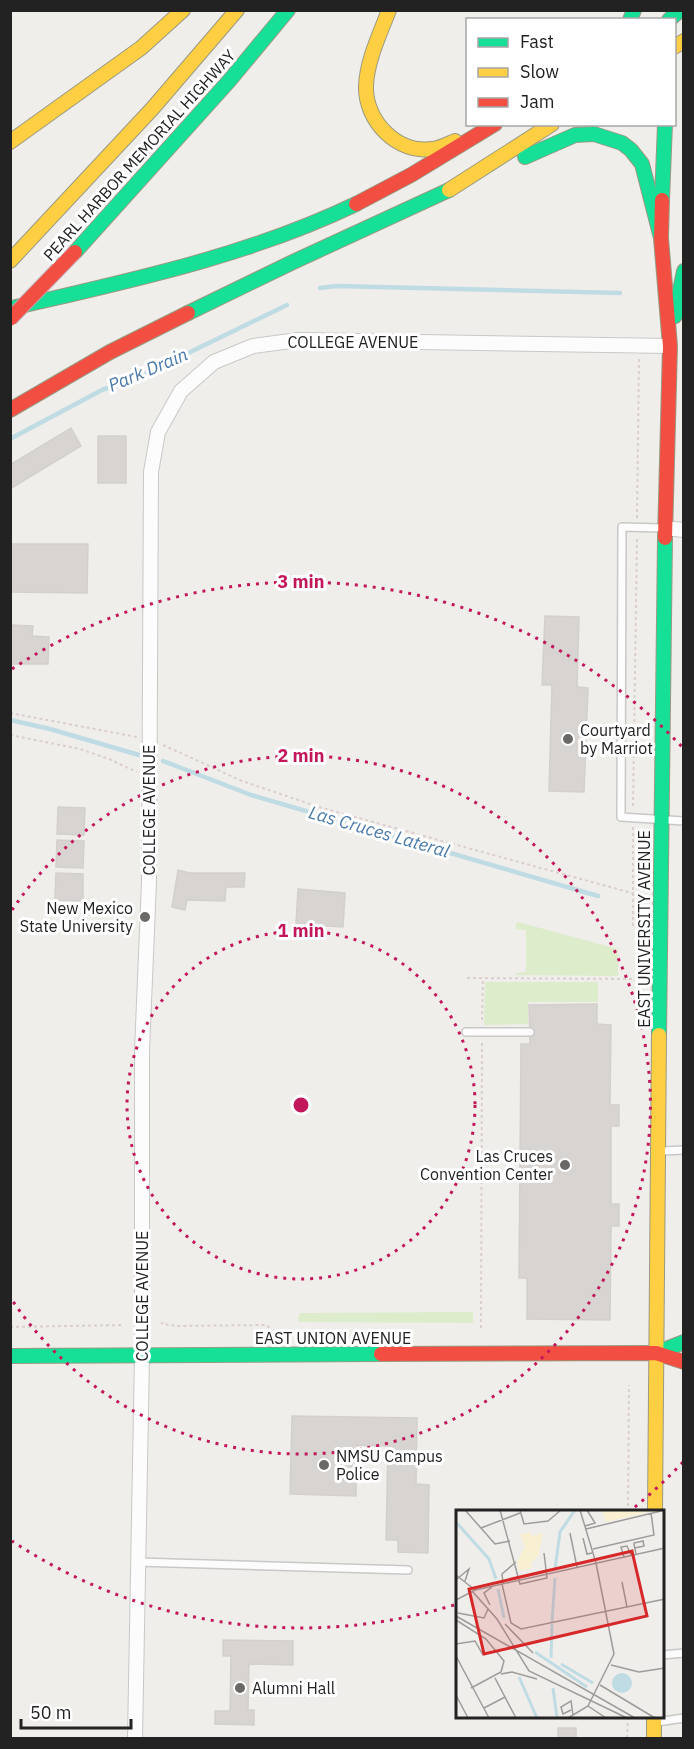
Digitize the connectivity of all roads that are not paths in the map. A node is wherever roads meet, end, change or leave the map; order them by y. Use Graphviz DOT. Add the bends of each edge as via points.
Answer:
graph roads {
  1 [pos="183,10"];
  2 [pos="237,10"];
  3 [pos="288,10"];
  4 [pos="389,10"];
  5 [pos="488,126"];
  6 [pos="489,126"];
  7 [pos="549,126"];
  8 [pos="665,126"];
  9 [pos="10,142"];
  10 [pos="443,194"];
  11 [pos="662,238"];
  12 [pos="10,261"];
  13 [pos="684,271"];
  14 [pos="10,308"];
  15 [pos="10,319"];
  16 [pos="672,354"];
  17 [pos="10,410"];
  18 [pos="665,528"];
  19 [pos="684,530"];
  20 [pos="661,819"];
  21 [pos="684,821"];
  22 [pos="466,1032"];
  23 [pos="530,1032"];
  24 [pos="684,1150"];
  25 [pos="658,1151"];
  26 [pos="684,1342"];
  27 [pos="656,1353"];
  28 [pos="142,1355"];
  29 [pos="10,1356"];
  30 [pos="684,1362"];
  31 [pos="656,1510"];
  32 [pos="138,1562"];
  33 [pos="408,1570"];
  34 [pos="684,1653"];
  35 [pos="664,1655"];
  36 [pos="684,1718"];
  37 [pos="654,1720"];
  38 [pos="135,1738"];
  39 [pos="654,1738"];
  1 -- 9 [label="main road" via="141,48"];
  2 -- 12 [label="main road, PEARL HARBOR MEMORIAL HIGHWAY" via="152,109"];
  3 -- 15 [label="main road, PEARL HARBOR MEMORIAL HIGHWAY, bridge" via="229,81"];
  4 -- 5 [label="main road" via="366,86 367,101 381,129 411,147 430,149"];
  6 -- 14 [label="main road" via="368,198 278,237 184,266"];
  7 -- 10 [label="main road"];
  8 -- 11 [label="main road, EAST UNIVERSITY AVENUE"];
  10 -- 11 [label="main road" via="567,138 594,134 622,143 642,164"];
  10 -- 17 [label="main road" via="110,352"];
  11 -- 16 [label="main road, EAST UNIVERSITY AVENUE"];
  13 -- 16 [label="main road, EAST UNIVERSITY AVENUE"];
  16 -- 18 [label="main road, EAST UNIVERSITY AVENUE"];
  16 -- 28 [label="street, COLLEGE AVENUE" via="639,345 298,340 253,346 214,362 181,392 158,432 151,472 149,882 142,1051"];
  18 -- 19 [label="street"];
  18 -- 20 [label="main road, EAST UNIVERSITY AVENUE"];
  18 -- 20 [label="lane" via="622,527 621,817"];
  20 -- 21 [label="lane"];
  20 -- 25 [label="main road, EAST UNIVERSITY AVENUE"];
  22 -- 23 [label="lane"];
  24 -- 25 [label="lane"];
  25 -- 27 [label="main road, EAST UNIVERSITY AVENUE"];
  26 -- 27 [label="main road"];
  27 -- 28 [label="main road, EAST UNION AVENUE"];
  27 -- 30 [label="main road"];
  27 -- 31 [label="main road, EAST UNIVERSITY AVENUE"];
  28 -- 29 [label="main road, EAST UNION AVENUE"];
  28 -- 32 [label="street, COLLEGE AVENUE"];
  32 -- 33 [label="lane"];
  32 -- 38 [label="street, COLLEGE AVENUE"];
  34 -- 35 [label="lane"];
  36 -- 37 [label="lane"];
  37 -- 39 [label="main road"];
}
